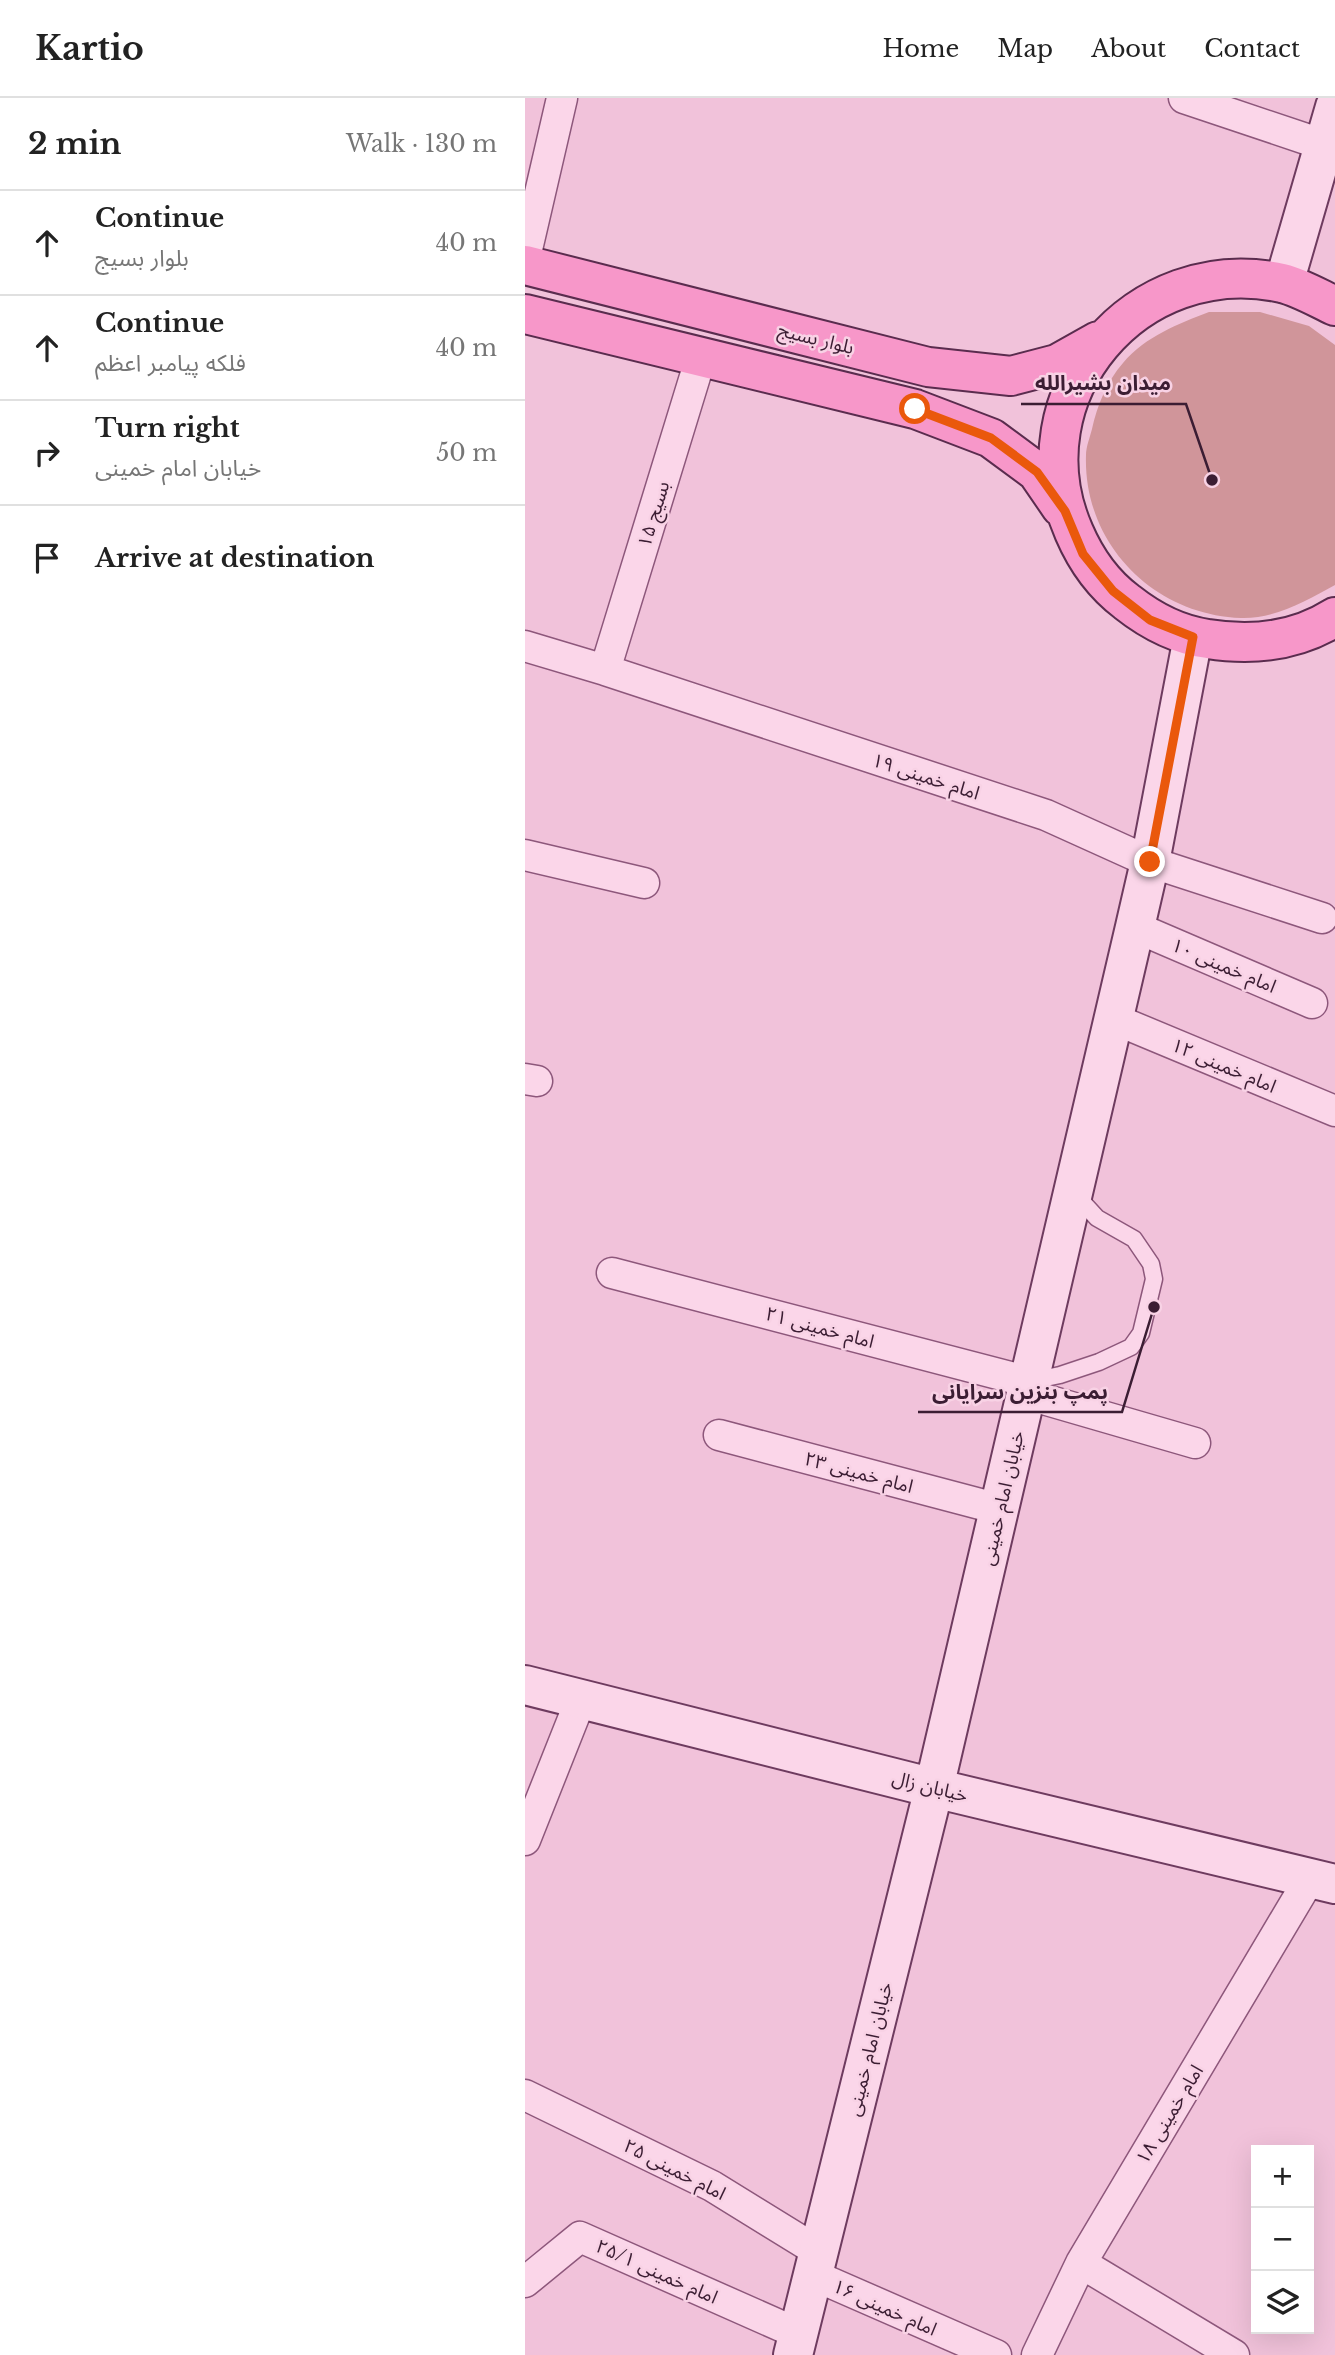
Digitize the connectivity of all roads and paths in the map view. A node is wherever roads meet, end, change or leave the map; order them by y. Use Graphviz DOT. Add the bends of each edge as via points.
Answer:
graph roads {
  1 [pos="562,98"];
  2 [pos="1184,98"];
  3 [pos="1335,107"];
  4 [pos="1324,145"];
  5 [pos="525,258"];
  6 [pos="525,265"];
  7 [pos="1284,283"];
  8 [pos="1335,306"];
  9 [pos="525,314"];
  10 [pos="1103,339"];
  11 [pos="701,357"];
  12 [pos="1065,511"];
  13 [pos="1335,617"];
  14 [pos="1193,637"];
  15 [pos="525,646"];
  16 [pos="605,670"];
  17 [pos="525,855"];
  18 [pos="1150,862"];
  19 [pos="644,883"];
  20 [pos="1322,918"];
  21 [pos="1135,927"];
  22 [pos="1312,1003"];
  23 [pos="1114,1019"];
  24 [pos="1335,1111"];
  25 [pos="1073,1192"];
  26 [pos="612,1273"];
  27 [pos="1028,1388"];
  28 [pos="719,1435"];
  29 [pos="1195,1443"];
  30 [pos="999,1509"];
  31 [pos="525,1685"];
  32 [pos="581,1699"];
  33 [pos="934,1788"];
  34 [pos="525,1840"];
  35 [pos="1322,1881"];
  36 [pos="525,2095"];
  37 [pos="1081,2263"];
  38 [pos="816,2264"];
  39 [pos="525,2283"];
  40 [pos="796,2345"];
  41 [pos="996,2355"];
  42 [pos="1037,2355"];
  43 [pos="1234,2355"];
  1 -- 5 [label="street"];
  2 -- 4 [label="street"];
  3 -- 4 [label="main road"];
  4 -- 7 [label="main road"];
  6 -- 10 [label="main road, بلوار بسیج" via="928,367 1011,376 1057,364"];
  7 -- 8 [label="main road"];
  7 -- 10 [label="main road" via="1244,278 1205,281 1167,293 1133,313"];
  9 -- 11 [label="main road"];
  10 -- 12 [label="main road" via="1077,377 1062,420 1057,466"];
  11 -- 12 [label="main road" via="915,409 991,438 1037,472"];
  11 -- 16 [label="street, بسیج ۱۵"];
  12 -- 14 [label="main road" via="1083,554 1113,591 1150,620"];
  13 -- 14 [label="main road" via="1281,639 1237,644"];
  14 -- 18 [label="main road, خیابان امام خمینی"];
  15 -- 16 [label="street, امام خمینی ۱۹"];
  16 -- 18 [label="street, امام خمینی ۱۹" via="1046,816"];
  17 -- 19 [label="street"];
  18 -- 20 [label="street, امام خمینی ۱۹"];
  18 -- 21 [label="main road, خیابان امام خمینی"];
  21 -- 22 [label="street, امام خمینی ۱۰"];
  21 -- 23 [label="main road, خیابان امام خمینی"];
  23 -- 24 [label="street, امام خمینی ۱۲"];
  23 -- 25 [label="main road, خیابان امام خمینی"];
  25 -- 27 [label="main road, خیابان امام خمینی"];
  25 -- 27 [label="lane" via="1097,1218 1134,1239 1151,1264 1154,1279 1141,1333 1131,1347"];
  26 -- 27 [label="street, امام خمینی ۲۱"];
  27 -- 29 [label="street, امام خمینی ۲۱"];
  27 -- 30 [label="main road, خیابان امام خمینی"];
  28 -- 30 [label="street, امام خمینی ۲۳"];
  30 -- 33 [label="main road, خیابان امام خمینی"];
  31 -- 32 [label="main road, خیابان زال"];
  32 -- 33 [label="main road, خیابان زال"];
  32 -- 34 [label="street"];
  33 -- 35 [label="main road, خیابان زال"];
  33 -- 38 [label="main road, خیابان امام خمینی"];
  35 -- 37 [label="street, امام خمینی ۱۸"];
  36 -- 38 [label="street, امام خمینی ۲۵" via="712,2186"];
  37 -- 42 [label="street, امام خمینی ۱۸"];
  37 -- 43 [label="street"];
  38 -- 40 [label="main road, خیابان امام خمینی"];
  38 -- 41 [label="street, امام خمینی ۱۶"];
  39 -- 40 [label="street, امام خمینی ۲۵/۱" via="580,2236"];
}
